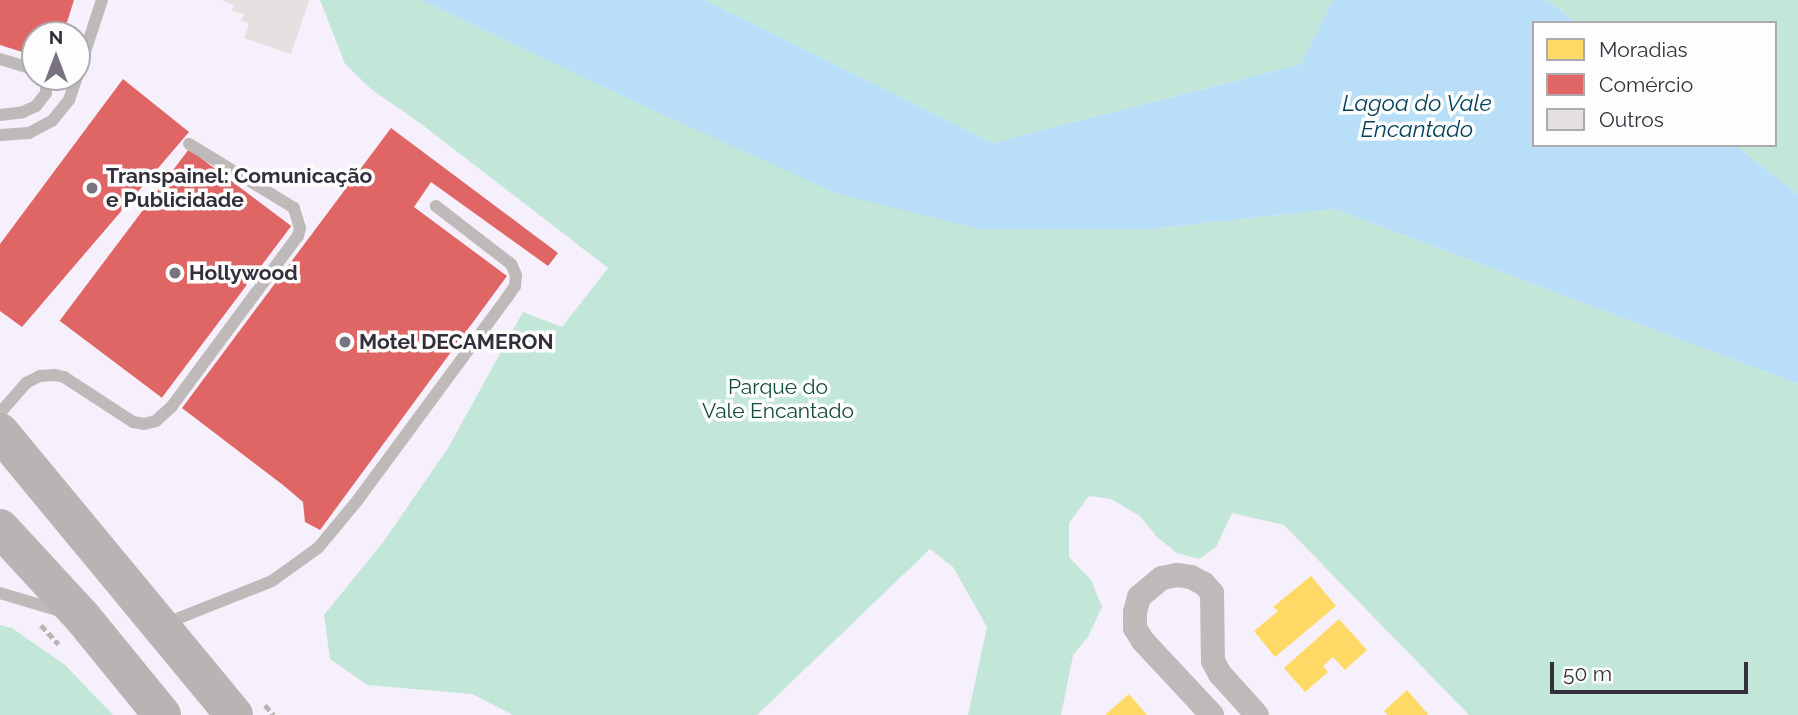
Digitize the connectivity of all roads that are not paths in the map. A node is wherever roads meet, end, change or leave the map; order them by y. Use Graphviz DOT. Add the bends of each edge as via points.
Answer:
graph roads {
  1 [pos="102,0"];
  2 [pos="91,34"];
  3 [pos="0,59"];
  4 [pos="21,66"];
  5 [pos="46,91"];
  6 [pos="72,91"];
  7 [pos="0,115"];
  8 [pos="0,135"];
  9 [pos="189,144"];
  10 [pos="436,206"];
  11 [pos="0,413"];
  12 [pos="0,432"];
  13 [pos="0,528"];
  14 [pos="5,594"];
  15 [pos="161,625"];
  16 [pos="74,634"];
  17 [pos="162,715"];
  18 [pos="234,715"];
  19 [pos="1212,715"];
  20 [pos="1257,715"];
  1 -- 2 [label="lane"];
  3 -- 4 [label="lane"];
  5 -- 7 [label="lane" via="36,106"];
  6 -- 8 [label="lane" via="52,121 29,133"];
  9 -- 11 [label="lane" via="293,208 298,236 172,406 156,421 133,422 64,377 55,376 40,376 26,383"];
  10 -- 15 [label="lane" via="511,264 515,285 506,299 318,548 272,581"];
  12 -- 15 [label="main road"];
  13 -- 16 [label="main road"];
  14 -- 16 [label="lane"];
  15 -- 18 [label="main road"];
  16 -- 17 [label="main road"];
  19 -- 20 [label="street" via="1136,628 1139,597 1163,578 1191,577 1212,593 1213,661"];
}
